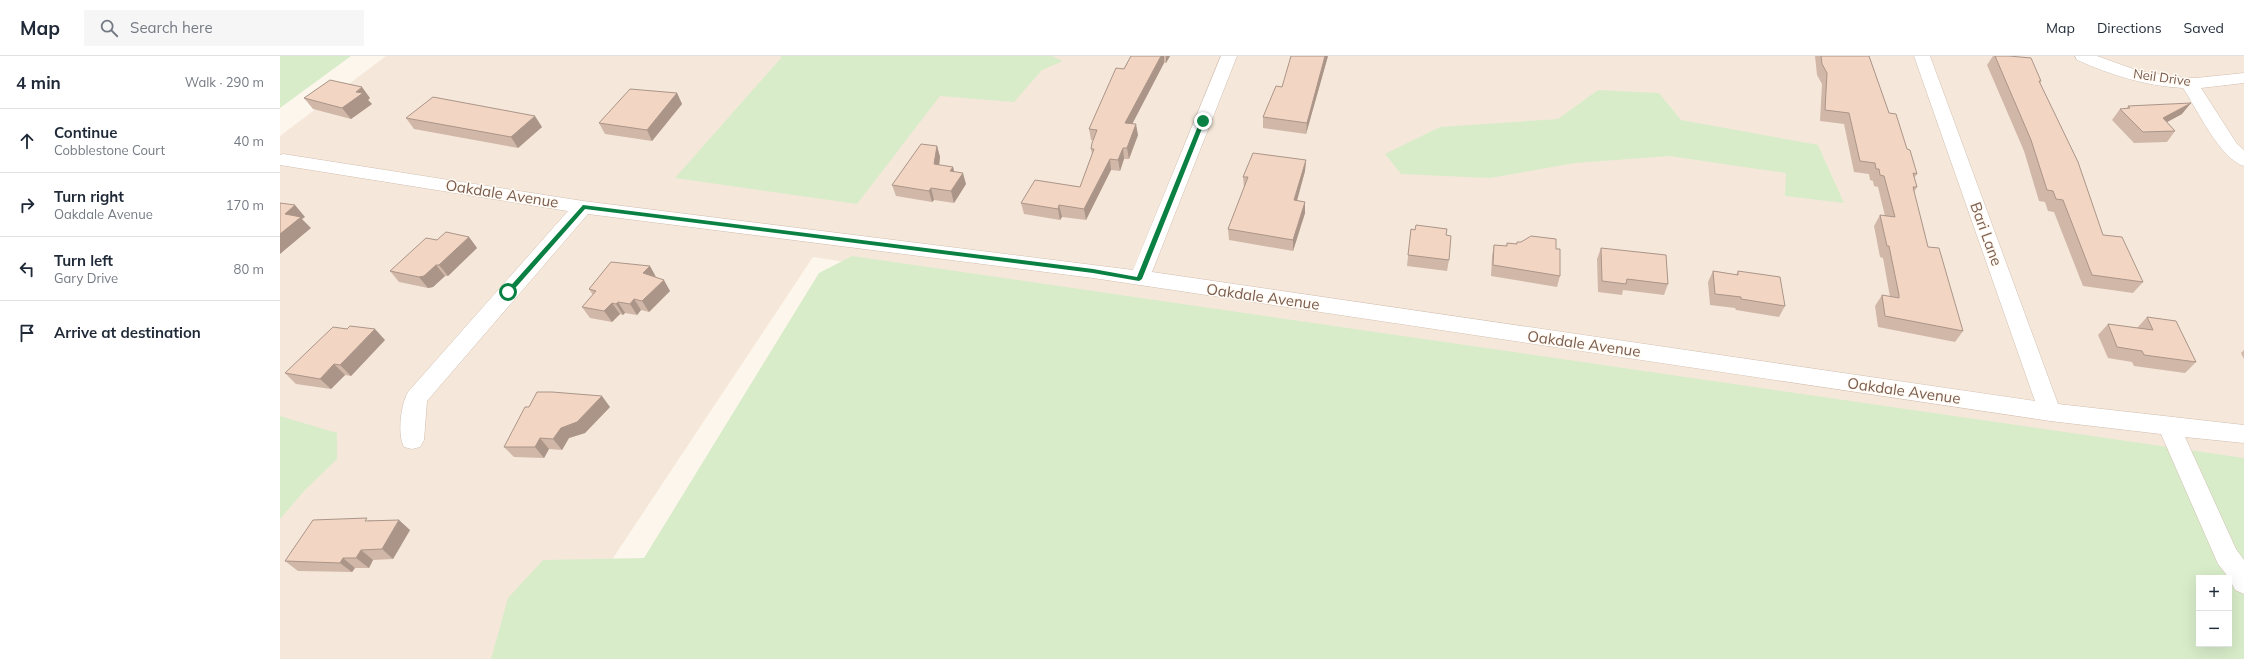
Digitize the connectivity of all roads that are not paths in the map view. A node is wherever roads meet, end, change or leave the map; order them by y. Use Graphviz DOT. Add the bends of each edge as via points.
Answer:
graph roads {
  1 [pos="1229,56"];
  2 [pos="1922,56"];
  3 [pos="2083,56"];
  4 [pos="2244,78"];
  5 [pos="2189,83"];
  6 [pos="283,160"];
  7 [pos="2244,160"];
  8 [pos="583,207"];
  9 [pos="1139,279"];
  10 [pos="2050,412"];
  11 [pos="2169,426"];
  12 [pos="2244,434"];
  13 [pos="412,440"];
  14 [pos="2244,582"];
  1 -- 9 [label="street"];
  2 -- 10 [label="street, Bari Lane"];
  3 -- 5 [label="street, Neil Drive" via="2136,76"];
  4 -- 5 [label="street, Neil Drive"];
  5 -- 7 [label="street" via="2230,148"];
  6 -- 8 [label="street, Oakdale Avenue"];
  8 -- 9 [label="street, Oakdale Avenue" via="1093,271"];
  8 -- 13 [label="street" via="416,398"];
  9 -- 10 [label="street, Oakdale Avenue"];
  10 -- 11 [label="street, Oakdale Avenue"];
  11 -- 12 [label="street, Oakdale Avenue"];
  11 -- 14 [label="street" via="2227,556"];
}
